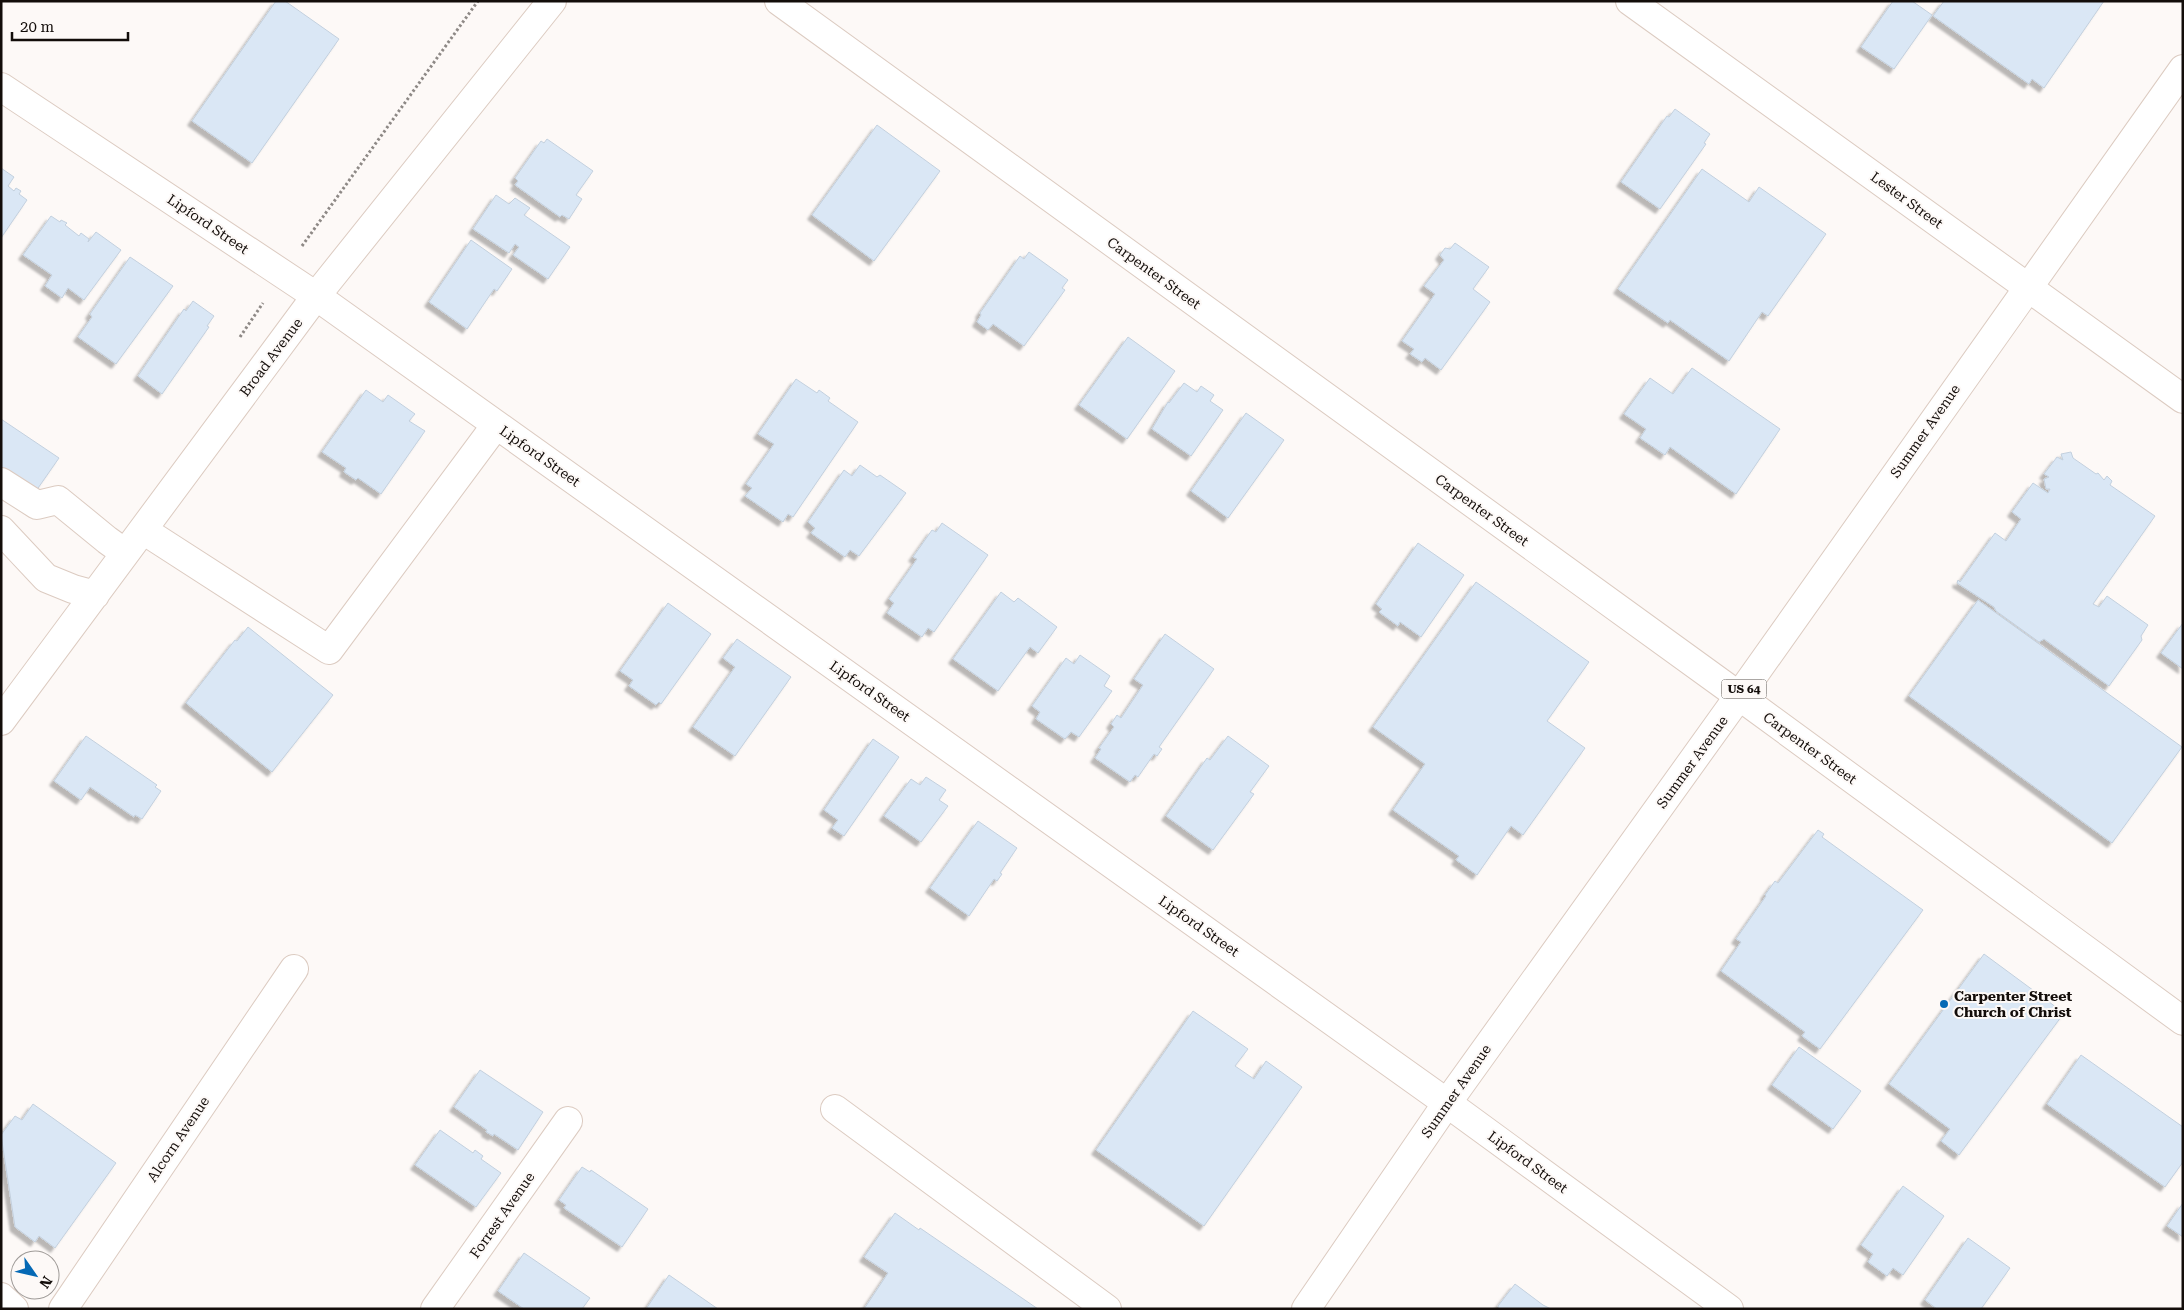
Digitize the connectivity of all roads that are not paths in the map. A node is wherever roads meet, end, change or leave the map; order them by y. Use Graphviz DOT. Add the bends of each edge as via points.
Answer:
graph roads {
  1 [pos="552,1"];
  2 [pos="779,1"];
  3 [pos="1630,1"];
  4 [pos="2183,69"];
  5 [pos="1,86"];
  6 [pos="2028,286"];
  7 [pos="316,296"];
  8 [pos="2183,399"];
  9 [pos="496,425"];
  10 [pos="1,482"];
  11 [pos="1,530"];
  12 [pos="143,530"];
  13 [pos="125,553"];
  14 [pos="95,595"];
  15 [pos="1739,696"];
  16 [pos="1,721"];
  17 [pos="294,969"];
  18 [pos="2183,1021"];
  19 [pos="1447,1103"];
  20 [pos="835,1109"];
  21 [pos="568,1121"];
  22 [pos="1,1297"];
  23 [pos="14,1309"];
  24 [pos="63,1309"];
  25 [pos="435,1309"];
  26 [pos="1107,1309"];
  27 [pos="1306,1309"];
  28 [pos="1729,1309"];
  1 -- 7 [label="street, Broad Avenue"];
  2 -- 15 [label="street, Carpenter Street"];
  3 -- 6 [label="street, Lester Street"];
  4 -- 6 [label="street, Summer Avenue / US 64"];
  5 -- 7 [label="street, Lipford Street"];
  6 -- 8 [label="street, Lester Street"];
  6 -- 15 [label="street, Summer Avenue / US 64"];
  7 -- 9 [label="street, Lipford Street"];
  7 -- 12 [label="street, Broad Avenue"];
  9 -- 12 [label="street" via="329,650"];
  9 -- 19 [label="street, Lipford Street"];
  10 -- 13 [label="street" via="37,506 58,500"];
  11 -- 14 [label="street" via="46,578"];
  12 -- 13 [label="street, Broad Avenue"];
  13 -- 14 [label="street, Broad Avenue"];
  14 -- 16 [label="street, Broad Avenue"];
  15 -- 18 [label="street, Carpenter Street"];
  15 -- 19 [label="street, Summer Avenue / US 64"];
  17 -- 24 [label="street, Alcorn Avenue"];
  19 -- 27 [label="street, Summer Avenue / US 64"];
  19 -- 28 [label="street, Lipford Street"];
  20 -- 26 [label="street"];
  21 -- 25 [label="street, Forrest Avenue"];
  22 -- 23 [label="street"];
}
